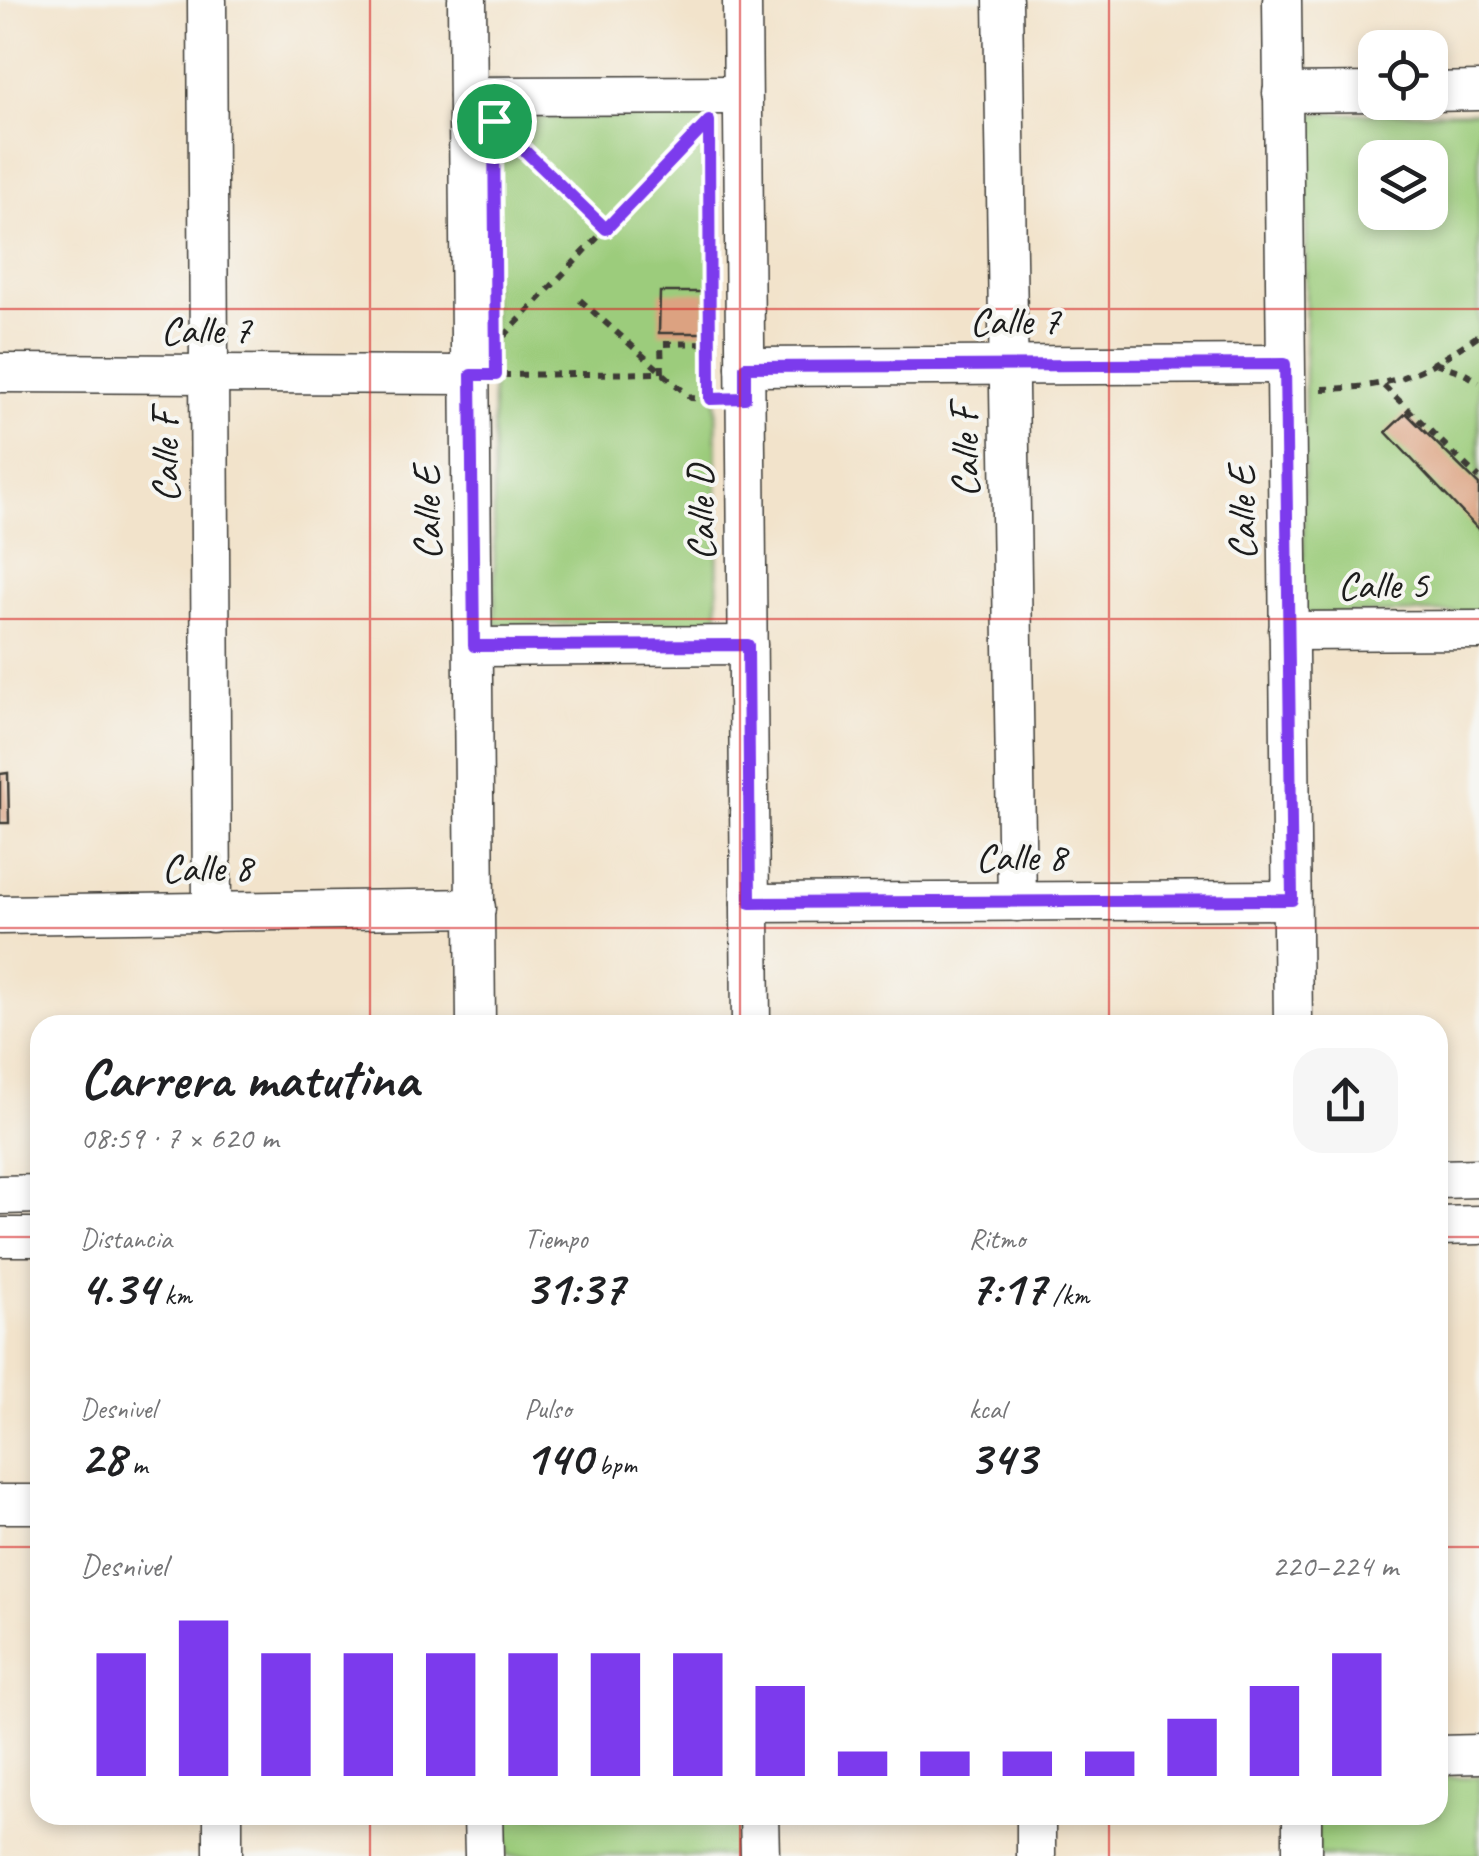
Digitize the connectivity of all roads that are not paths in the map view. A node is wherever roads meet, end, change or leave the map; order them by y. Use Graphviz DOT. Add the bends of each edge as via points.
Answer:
graph roads {
  1 [pos="207,0"];
  2 [pos="467,0"];
  3 [pos="742,0"];
  4 [pos="1004,0"];
  5 [pos="1282,0"];
  6 [pos="1479,91"];
  7 [pos="1282,92"];
  8 [pos="1358,92"];
  9 [pos="1448,92"];
  10 [pos="742,95"];
  11 [pos="468,96"];
  12 [pos="1008,366"];
  13 [pos="484,367"];
  14 [pos="0,373"];
  15 [pos="209,375"];
  16 [pos="1286,376"];
  17 [pos="724,381"];
  18 [pos="1479,630"];
  19 [pos="1288,631"];
  20 [pos="748,645"];
  21 [pos="474,646"];
  22 [pos="1292,900"];
  23 [pos="1016,902"];
  24 [pos="750,903"];
  25 [pos="476,908"];
  26 [pos="212,913"];
  27 [pos="0,916"];
  28 [pos="476,1015"];
  29 [pos="751,1015"];
  30 [pos="1293,1015"];
  31 [pos="1479,1178"];
  32 [pos="1448,1179"];
  33 [pos="30,1194"];
  34 [pos="0,1195"];
  35 [pos="1479,1225"];
  36 [pos="1448,1226"];
  37 [pos="30,1237"];
  38 [pos="0,1238"];
  39 [pos="0,1504"];
  40 [pos="30,1504"];
  41 [pos="1448,1754"];
  42 [pos="1479,1754"];
  43 [pos="223,1825"];
  44 [pos="483,1825"];
  45 [pos="760,1825"];
  46 [pos="1036,1825"];
  47 [pos="1302,1825"];
  48 [pos="223,1856"];
  49 [pos="484,1856"];
  50 [pos="760,1856"];
  51 [pos="1036,1856"];
  52 [pos="1302,1856"];
  1 -- 15 [label="street, Calle F"];
  2 -- 11 [label="street, Calle E"];
  3 -- 10 [label="street, Calle D"];
  4 -- 12 [label="street, Calle F"];
  5 -- 7 [label="street, Calle E"];
  6 -- 9 [label="street"];
  7 -- 8 [label="street"];
  7 -- 16 [label="street, Calle E"];
  10 -- 11 [label="street"];
  10 -- 17 [label="street, Calle D"];
  11 -- 13 [label="street, Calle E"];
  12 -- 16 [label="street, Calle 7"];
  12 -- 17 [label="street, Calle 7"];
  12 -- 23 [label="street, Calle F"];
  13 -- 15 [label="street, Calle 7"];
  13 -- 21 [label="street, Calle E"];
  14 -- 15 [label="street, Calle 7"];
  15 -- 26 [label="street, Calle F"];
  16 -- 19 [label="street, Calle E"];
  17 -- 20 [label="street, Calle D"];
  18 -- 19 [label="street, Calle 5"];
  19 -- 22 [label="street, Calle E"];
  20 -- 21 [label="street"];
  20 -- 24 [label="street, Calle D"];
  21 -- 25 [label="street, Calle E"];
  22 -- 23 [label="street, Calle 8"];
  22 -- 30 [label="street, Calle E"];
  23 -- 24 [label="street, Calle 8"];
  24 -- 29 [label="street, Calle D"];
  25 -- 26 [label="street, Calle 8"];
  25 -- 28 [label="street, Calle E"];
  26 -- 27 [label="street, Calle 8"];
  31 -- 32 [label="street"];
  33 -- 34 [label="street"];
  35 -- 36 [label="street"];
  37 -- 38 [label="street"];
  39 -- 40 [label="street"];
  41 -- 42 [label="street"];
  43 -- 48 [label="street"];
  44 -- 49 [label="street"];
  45 -- 50 [label="street"];
  46 -- 51 [label="street"];
  47 -- 52 [label="street"];
}
